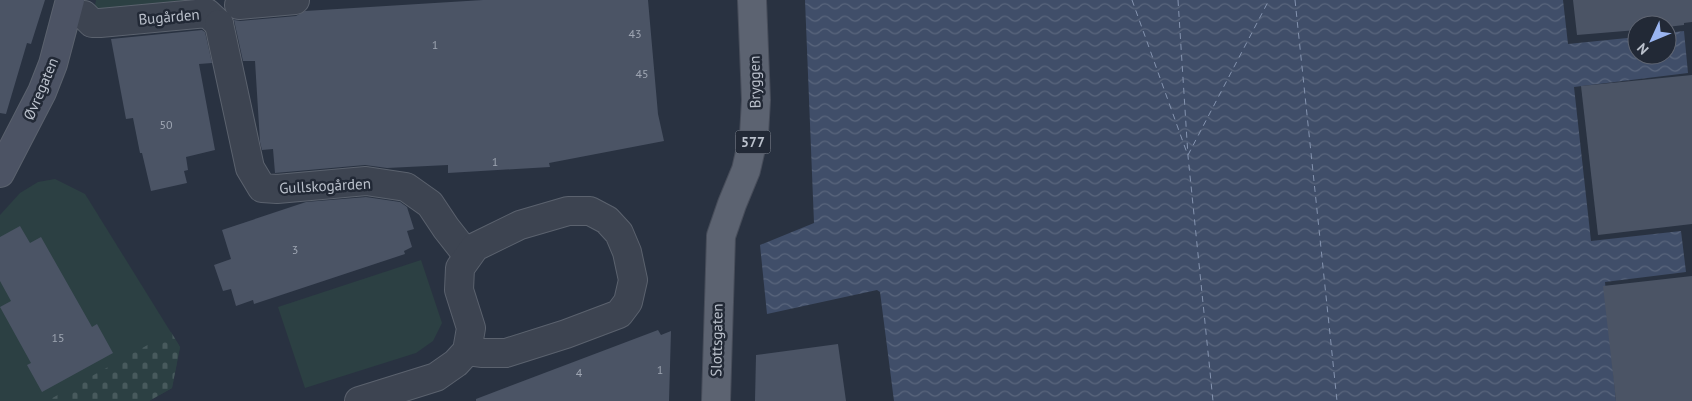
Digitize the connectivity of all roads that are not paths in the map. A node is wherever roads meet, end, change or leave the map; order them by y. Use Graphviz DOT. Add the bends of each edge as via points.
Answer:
graph roads {
  1 [pos="296,0"];
  2 [pos="752,0"];
  3 [pos="241,2"];
  4 [pos="77,8"];
  5 [pos="219,24"];
  6 [pos="0,173"];
  7 [pos="468,256"];
  8 [pos="719,279"];
  9 [pos="467,351"];
  10 [pos="358,401"];
  11 [pos="716,401"];
  1 -- 3 [label="street"];
  2 -- 8 [label="main road, Bryggen / 577" via="756,100 754,136 746,170 721,236"];
  3 -- 5 [label="street, Bugården"];
  4 -- 5 [label="street, Bugården" via="92,23 207,13"];
  4 -- 6 [label="main road, Øvregaten" via="42,92"];
  5 -- 7 [label="street, Gullskogården" via="250,168 262,188 366,181 406,187 430,204"];
  7 -- 9 [label="street" via="460,268 459,290 471,328"];
  7 -- 9 [label="street" via="475,247 520,225 568,212 590,211 608,220 619,233 634,280 628,302 619,314 610,318 506,353"];
  8 -- 11 [label="main road, Slottsgaten / 577"];
  9 -- 10 [label="street" via="436,376"];
}
